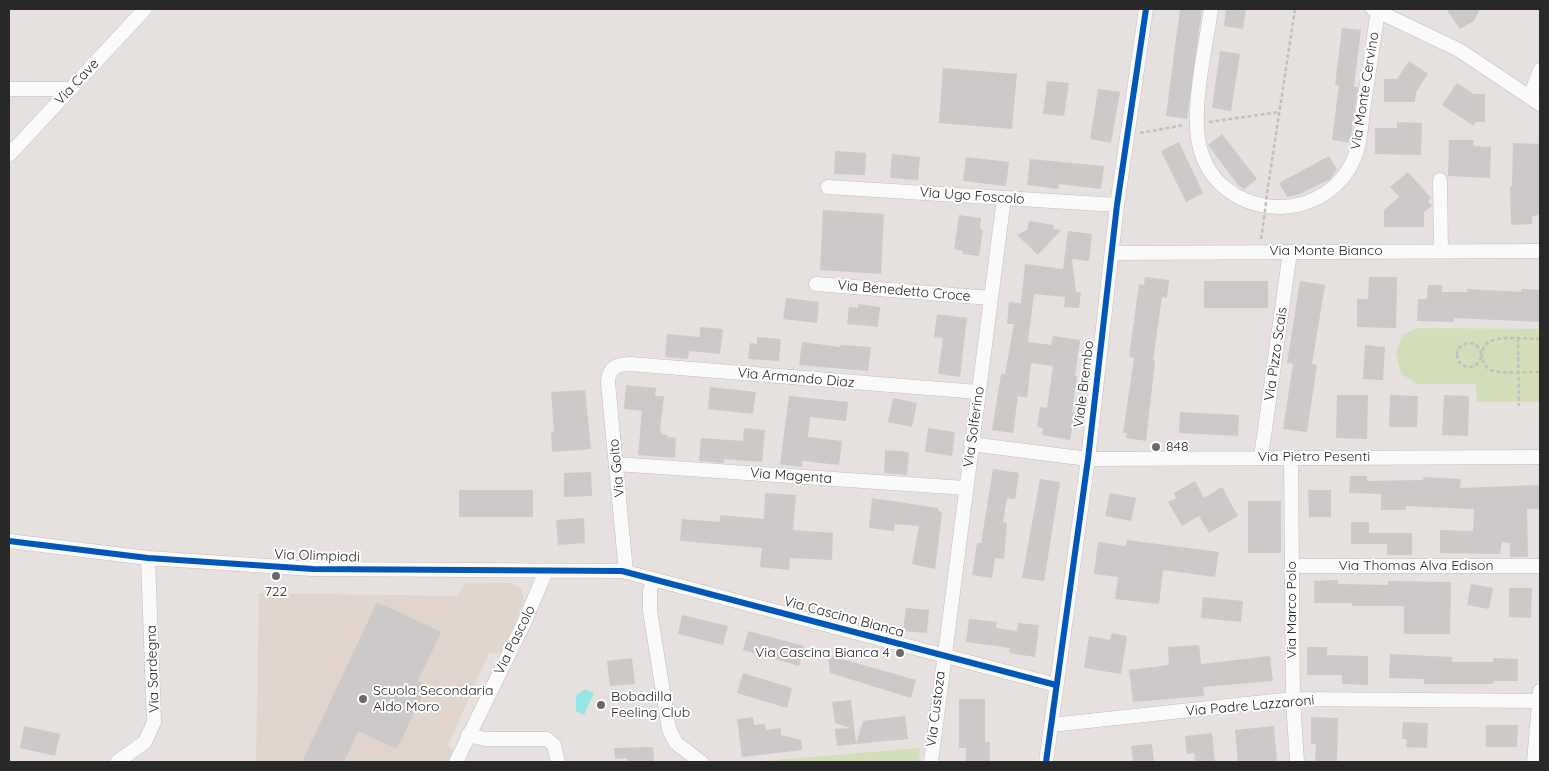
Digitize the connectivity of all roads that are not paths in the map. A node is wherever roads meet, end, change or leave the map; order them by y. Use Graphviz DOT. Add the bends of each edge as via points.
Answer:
graph roads {
  1 [pos="146,9"];
  2 [pos="1146,9"];
  3 [pos="1211,9"];
  4 [pos="1376,10"];
  5 [pos="1540,70"];
  6 [pos="9,89"];
  7 [pos="71,89"];
  8 [pos="1535,100"];
  9 [pos="9,155"];
  10 [pos="1440,180"];
  11 [pos="828,187"];
  12 [pos="1004,198"];
  13 [pos="1117,205"];
  14 [pos="1441,251"];
  15 [pos="1540,251"];
  16 [pos="1290,252"];
  17 [pos="1112,253"];
  18 [pos="816,284"];
  19 [pos="991,298"];
  20 [pos="615,367"];
  21 [pos="978,392"];
  22 [pos="971,444"];
  23 [pos="1261,457"];
  24 [pos="1291,457"];
  25 [pos="1540,457"];
  26 [pos="1088,459"];
  27 [pos="616,464"];
  28 [pos="966,488"];
  29 [pos="9,541"];
  30 [pos="148,558"];
  31 [pos="1292,566"];
  32 [pos="1540,566"];
  33 [pos="546,571"];
  34 [pos="626,572"];
  35 [pos="653,578"];
  36 [pos="943,657"];
  37 [pos="1056,685"];
  38 [pos="1540,697"];
  39 [pos="1293,699"];
  40 [pos="1051,725"];
  41 [pos="468,735"];
  42 [pos="117,762"];
  43 [pos="456,762"];
  44 [pos="558,762"];
  45 [pos="701,762"];
  46 [pos="930,762"];
  47 [pos="1046,762"];
  48 [pos="1297,762"];
  49 [pos="1534,762"];
  1 -- 7 [label="street, Via Cave"];
  2 -- 13 [label="street, Viale Brembo"];
  3 -- 4 [label="street, Via Monte Cervino" via="1198,108 1197,136 1201,152 1210,172 1221,184 1244,200 1270,208 1296,205 1318,196 1332,187 1350,167 1358,144"];
  4 -- 8 [label="street, Via Monte Cervino" via="1459,50"];
  5 -- 8 [label="street"];
  6 -- 7 [label="street"];
  7 -- 9 [label="street, Via Cave"];
  10 -- 14 [label="street"];
  11 -- 12 [label="street, Via Ugo Foscolo"];
  12 -- 13 [label="street, Via Ugo Foscolo"];
  12 -- 19 [label="street, Via Solferino"];
  13 -- 17 [label="street, Viale Brembo"];
  14 -- 15 [label="street, Via Monte Bianco"];
  14 -- 16 [label="street, Via Monte Bianco"];
  16 -- 17 [label="street, Via Monte Bianco"];
  16 -- 23 [label="street, Via Pizzo Scais"];
  17 -- 26 [label="street, Viale Brembo"];
  18 -- 19 [label="street, Via Benedetto Croce"];
  19 -- 21 [label="street, Via Solferino"];
  20 -- 21 [label="street, Via Armando Diaz" via="630,364"];
  20 -- 27 [label="street, Via Goito" via="610,371 608,380"];
  21 -- 22 [label="street, Via Solferino"];
  22 -- 26 [label="street, Via Pietro Pesenti"];
  22 -- 28 [label="street, Via Solferino"];
  23 -- 24 [label="street, Via Pietro Pesenti"];
  23 -- 26 [label="street, Via Pietro Pesenti"];
  24 -- 25 [label="street, Via Pietro Pesenti"];
  24 -- 31 [label="street, Via Marco Polo"];
  26 -- 37 [label="street, Viale Brembo"];
  27 -- 28 [label="street, Via Magenta"];
  27 -- 34 [label="street, Via Goito"];
  28 -- 36 [label="street, Via Solferino"];
  29 -- 30 [label="street, Via Olimpiadi"];
  30 -- 33 [label="street, Via Olimpiadi" via="313,569"];
  30 -- 42 [label="street, Via Sardegna" via="154,722 145,742"];
  31 -- 32 [label="street, Via Thomas Alva Edison"];
  31 -- 39 [label="street, Via Marco Polo"];
  33 -- 34 [label="street, Via Olimpiadi"];
  33 -- 41 [label="street, Via Pascolo"];
  34 -- 35 [label="street, Via Cascina Bianca"];
  35 -- 36 [label="street, Via Cascina Bianca"];
  35 -- 45 [label="street" via="650,611 669,729 676,743"];
  36 -- 37 [label="street, Via Cascina Bianca"];
  36 -- 46 [label="street, Via Custoza"];
  37 -- 40 [label="street, Viale Brembo"];
  38 -- 39 [label="street, Via Padre Lazzaroni"];
  38 -- 49 [label="street"];
  39 -- 40 [label="street, Via Padre Lazzaroni"];
  39 -- 48 [label="street, Via Marco Polo"];
  40 -- 47 [label="street, Viale Brembo"];
  41 -- 43 [label="street, Via Pascolo"];
  41 -- 44 [label="street" via="485,739 547,739 554,745"];
}
